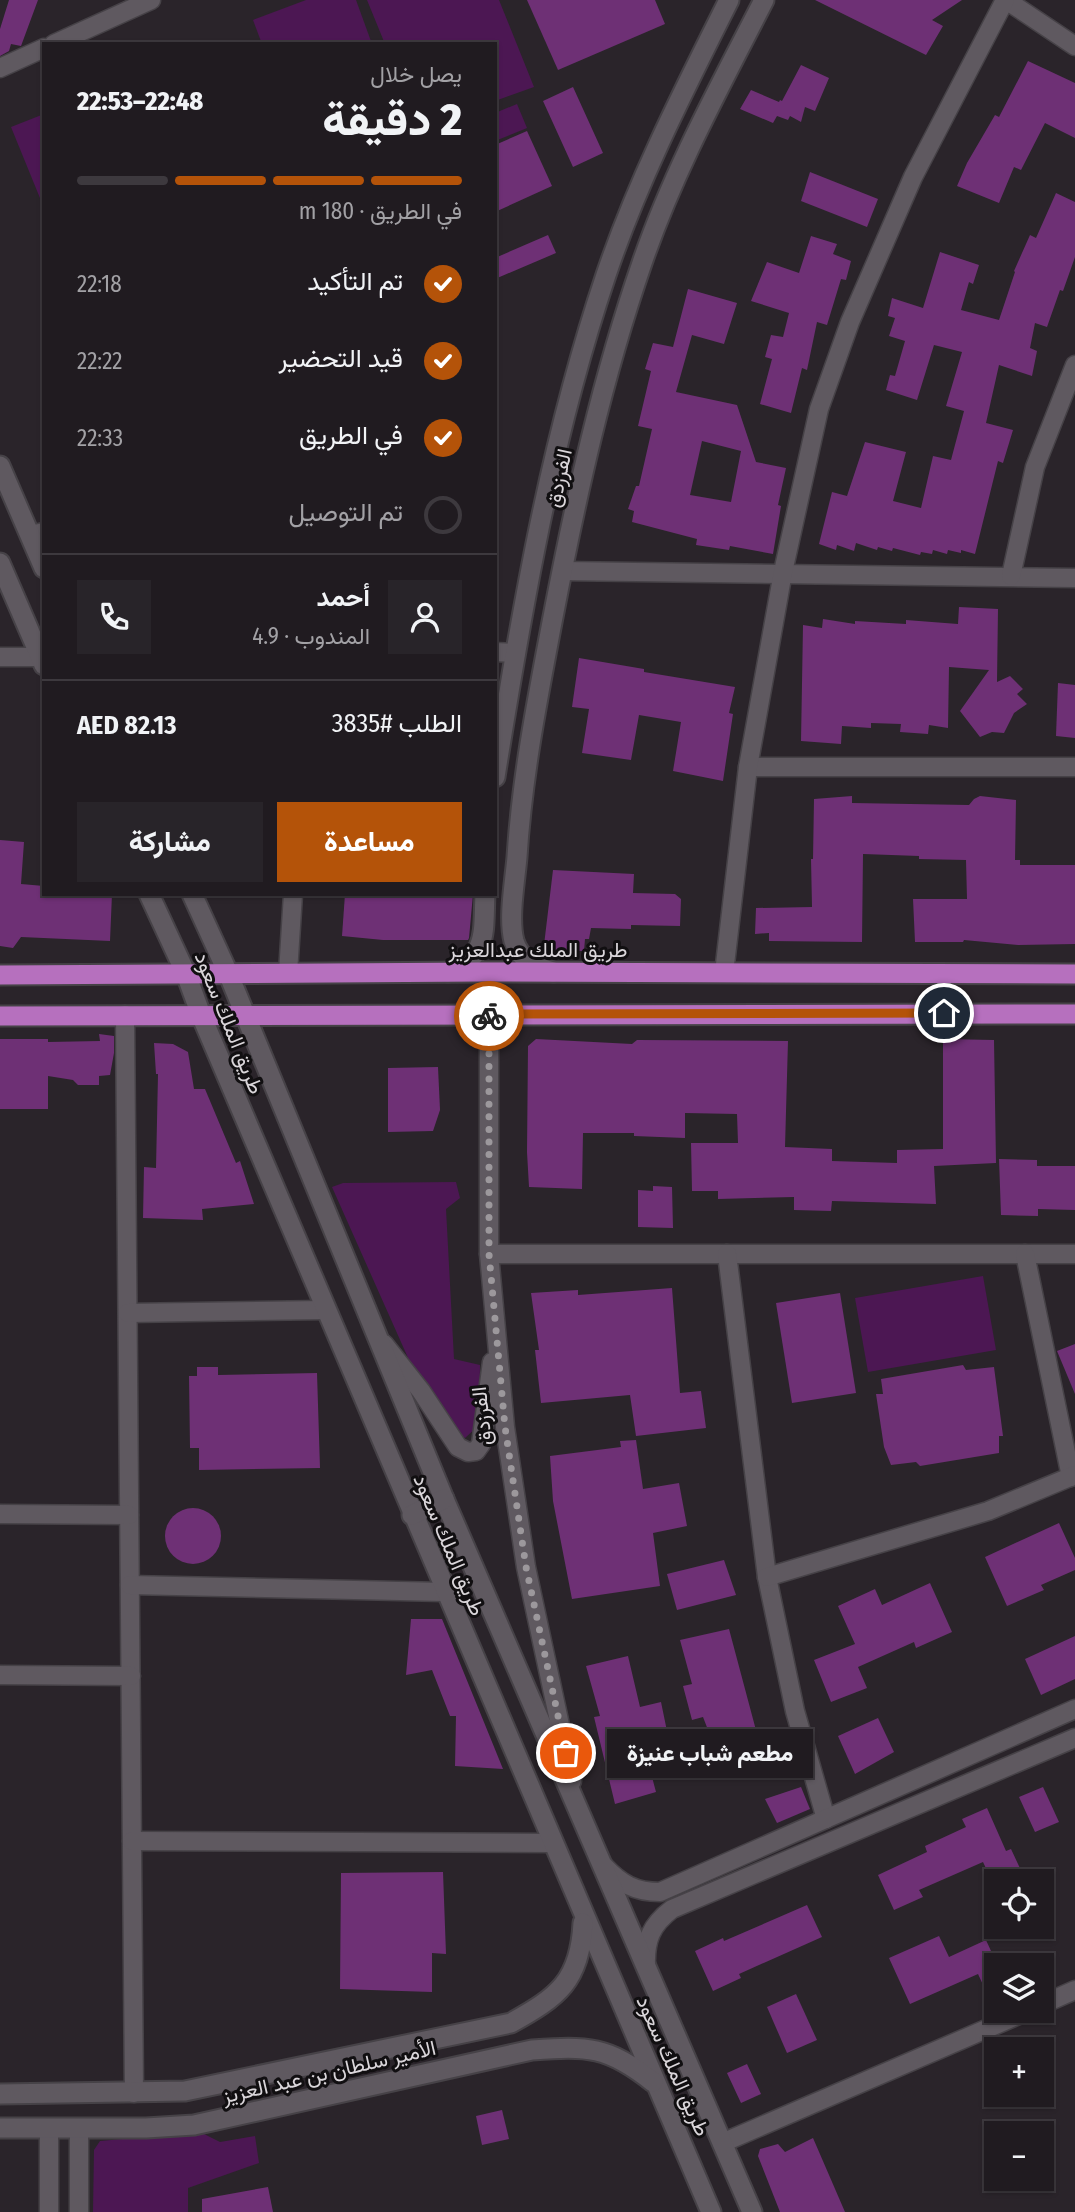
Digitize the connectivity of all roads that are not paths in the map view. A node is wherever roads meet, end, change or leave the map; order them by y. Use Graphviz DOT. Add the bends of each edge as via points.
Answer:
graph roads {
  1 [pos="151,0"];
  2 [pos="729,0"];
  3 [pos="764,0"];
  4 [pos="1006,0"];
  5 [pos="58,42"];
  6 [pos="1075,46"];
  7 [pos="42,49"];
  8 [pos="0,68"];
  9 [pos="1075,365"];
  10 [pos="0,466"];
  11 [pos="37,534"];
  12 [pos="42,558"];
  13 [pos="0,563"];
  14 [pos="562,571"];
  15 [pos="783,572"];
  16 [pos="1010,576"];
  17 [pos="1075,578"];
  18 [pos="497,652"];
  19 [pos="516,653"];
  20 [pos="0,657"];
  21 [pos="42,661"];
  22 [pos="503,682"];
  23 [pos="497,753"];
  24 [pos="748,767"];
  25 [pos="1075,767"];
  26 [pos="150,896"];
  27 [pos="193,896"];
  28 [pos="293,896"];
  29 [pos="485,896"];
  30 [pos="448,972"];
  31 [pos="554,972"];
  32 [pos="228,973"];
  33 [pos="288,973"];
  34 [pos="724,973"];
  35 [pos="186,974"];
  36 [pos="1075,974"];
  37 [pos="0,975"];
  38 [pos="489,1014"];
  39 [pos="1075,1014"];
  40 [pos="201,1015"];
  41 [pos="244,1015"];
  42 [pos="0,1016"];
  43 [pos="125,1016"];
  44 [pos="489,1254"];
  45 [pos="727,1254"];
  46 [pos="1025,1254"];
  47 [pos="1075,1254"];
  48 [pos="324,1310"];
  49 [pos="128,1313"];
  50 [pos="375,1333"];
  51 [pos="496,1334"];
  52 [pos="1073,1476"];
  53 [pos="444,1499"];
  54 [pos="0,1514"];
  55 [pos="130,1515"];
  56 [pos="412,1515"];
  57 [pos="767,1577"];
  58 [pos="130,1585"];
  59 [pos="444,1592"];
  60 [pos="0,1675"];
  61 [pos="131,1675"];
  62 [pos="1075,1709"];
  63 [pos="1075,1738"];
  64 [pos="577,1806"];
  65 [pos="826,1819"];
  66 [pos="132,1841"];
  67 [pos="551,1843"];
  68 [pos="602,1864"];
  69 [pos="583,1919"];
  70 [pos="646,1966"];
  71 [pos="1075,1990"];
  72 [pos="1054,1999"];
  73 [pos="1000,2023"];
  74 [pos="656,2084"];
  75 [pos="135,2093"];
  76 [pos="0,2094"];
  77 [pos="0,2128"];
  78 [pos="49,2128"];
  79 [pos="79,2128"];
  80 [pos="722,2143"];
  81 [pos="49,2212"];
  82 [pos="79,2212"];
  83 [pos="711,2212"];
  84 [pos="752,2212"];
  1 -- 5 [label="street"];
  2 -- 19 [label="street, الفرزدق" via="631,206 606,274 579,361 541,519"];
  3 -- 14 [label="street, الفرزدق" via="683,162 642,261 608,370"];
  4 -- 6 [label="street"];
  4 -- 15 [label="street" via="913,177 850,322 818,409"];
  7 -- 8 [label="street"];
  9 -- 16 [label="street" via="1035,467"];
  10 -- 11 [label="street"];
  11 -- 12 [label="street"];
  13 -- 21 [label="street"];
  14 -- 15 [label="street"];
  14 -- 31 [label="street, الفرزدق" via="520,813 512,930 525,959"];
  15 -- 16 [label="street"];
  15 -- 24 [label="street"];
  16 -- 17 [label="street"];
  18 -- 19 [label="street"];
  19 -- 22 [label="street, الفرزدق"];
  20 -- 21 [label="street"];
  22 -- 23 [label="street, الفرزدق"];
  24 -- 25 [label="street"];
  24 -- 34 [label="street"];
  26 -- 35 [label="street, طريق الملك سعود"];
  27 -- 32 [label="street, طريق الملك سعود"];
  28 -- 33 [label="street"];
  29 -- 30 [label="street" via="480,949 468,962"];
  30 -- 31 [label="highway, طريق الملك عبدالعزيز"];
  30 -- 33 [label="highway, طريق الملك عبدالعزيز"];
  31 -- 34 [label="highway, طريق الملك عبدالعزيز"];
  32 -- 33 [label="highway, طريق الملك عبدالعزيز"];
  32 -- 35 [label="highway, طريق الملك عبدالعزيز"];
  32 -- 41 [label="street, طريق الملك سعود"];
  34 -- 36 [label="highway, طريق الملك عبدالعزيز"];
  35 -- 37 [label="highway, طريق الملك عبدالعزيز"];
  35 -- 40 [label="street, طريق الملك سعود"];
  38 -- 39 [label="highway"];
  38 -- 41 [label="highway"];
  38 -- 44 [label="street, الفرزدق"];
  40 -- 41 [label="highway"];
  40 -- 43 [label="highway"];
  40 -- 48 [label="street, طريق الملك سعود"];
  41 -- 50 [label="street, طريق الملك سعود"];
  42 -- 43 [label="highway"];
  43 -- 49 [label="street"];
  44 -- 45 [label="street"];
  44 -- 51 [label="street, الفرزدق"];
  45 -- 46 [label="street"];
  45 -- 57 [label="street"];
  46 -- 47 [label="street"];
  46 -- 52 [label="street"];
  48 -- 49 [label="street"];
  48 -- 56 [label="street, طريق الملك سعود"];
  49 -- 55 [label="street"];
  50 -- 51 [label="street" via="458,1447 468,1452 481,1444"];
  50 -- 53 [label="street, طريق الملك سعود"];
  51 -- 64 [label="street, الفرزدق" via="526,1567"];
  52 -- 57 [label="street" via="988,1511"];
  53 -- 56 [label="street"];
  53 -- 64 [label="street, طريق الملك سعود"];
  54 -- 55 [label="street"];
  55 -- 58 [label="street"];
  56 -- 59 [label="street, طريق الملك سعود"];
  57 -- 65 [label="street" via="795,1712"];
  58 -- 59 [label="street"];
  58 -- 61 [label="street"];
  59 -- 67 [label="street, طريق الملك سعود"];
  60 -- 61 [label="street"];
  61 -- 66 [label="street"];
  62 -- 65 [label="street"];
  63 -- 70 [label="street" via="672,1909 648,1938"];
  64 -- 68 [label="street, طريق الملك سعود"];
  65 -- 68 [label="street" via="660,1892 621,1884"];
  66 -- 67 [label="street"];
  66 -- 75 [label="street"];
  67 -- 69 [label="street, طريق الملك سعود"];
  68 -- 70 [label="street, طريق الملك سعود"];
  69 -- 74 [label="street, طريق الملك سعود"];
  69 -- 75 [label="street, الأمير سلطان بن عبد العزيز" via="577,1961 560,1992 511,2023 185,2091"];
  70 -- 80 [label="street, طريق الملك سعود"];
  71 -- 72 [label="street"];
  73 -- 80 [label="street"];
  74 -- 79 [label="street, الأمير سلطان بن عبد العزيز" via="631,2064 603,2051 574,2047 533,2050 194,2126"];
  74 -- 83 [label="street, طريق الملك سعود"];
  75 -- 76 [label="street, الأمير سلطان بن عبد العزيز"];
  77 -- 78 [label="street, الأمير سلطان بن عبد العزيز"];
  78 -- 79 [label="street, الأمير سلطان بن عبد العزيز"];
  78 -- 81 [label="street"];
  79 -- 82 [label="street"];
  80 -- 84 [label="street, طريق الملك سعود"];
}
